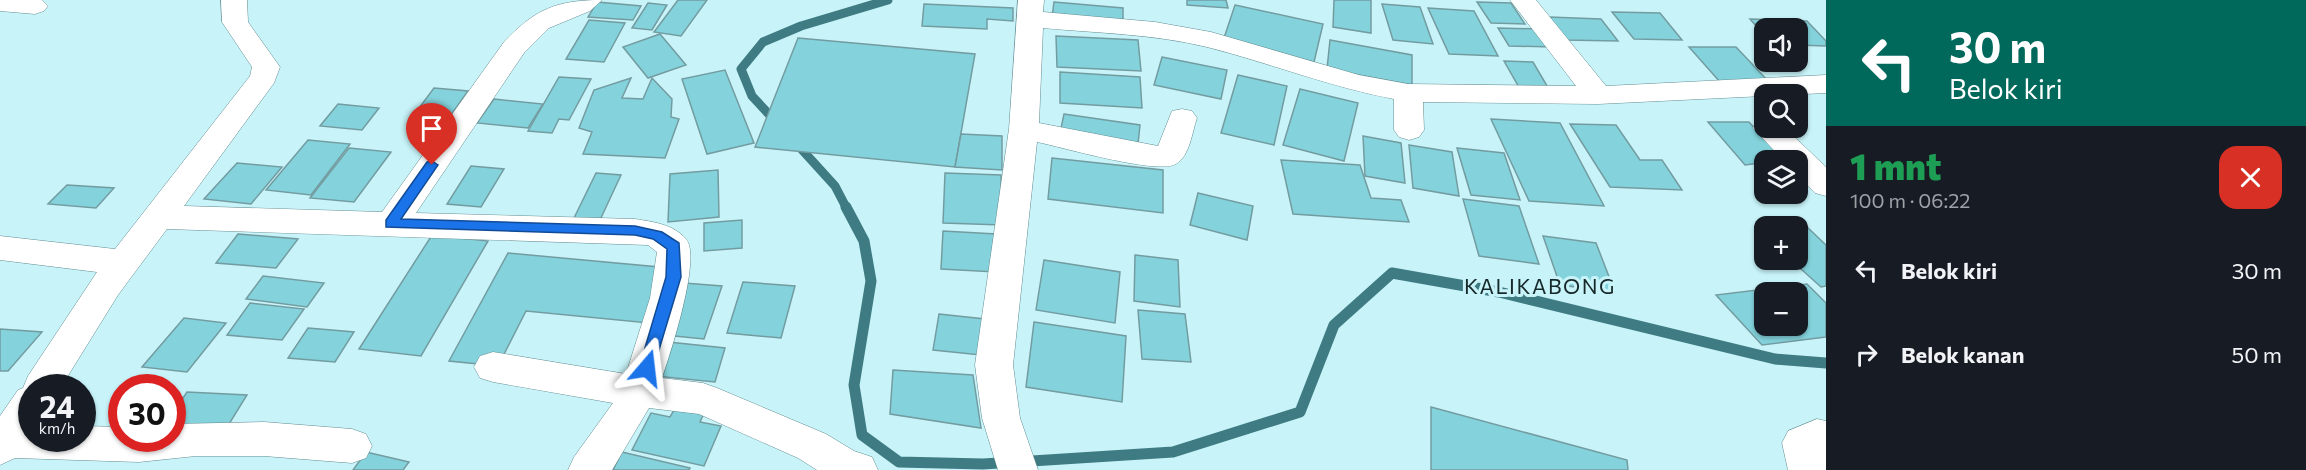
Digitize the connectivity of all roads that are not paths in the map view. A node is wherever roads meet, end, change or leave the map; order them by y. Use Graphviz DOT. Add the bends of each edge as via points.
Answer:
graph roads {
  1 [pos="257,0"];
  2 [pos="589,0"];
  3 [pos="1523,0"];
  4 [pos="0,3"];
  5 [pos="35,6"];
  6 [pos="1030,9"];
  7 [pos="234,11"];
  8 [pos="1826,84"];
  9 [pos="1728,88"];
  10 [pos="1408,93"];
  11 [pos="1598,95"];
  12 [pos="1754,113"];
  13 [pos="1182,118"];
  14 [pos="1024,129"];
  15 [pos="1409,130"];
  16 [pos="1778,138"];
  17 [pos="1826,184"];
  18 [pos="158,217"];
  19 [pos="391,224"];
  20 [pos="0,248"];
  21 [pos="124,263"];
  22 [pos="493,367"];
  23 [pos="50,374"];
  24 [pos="640,390"];
  25 [pos="18,422"];
  26 [pos="1826,438"];
  27 [pos="3,445"];
  28 [pos="352,446"];
  29 [pos="588,470"];
  30 [pos="858,470"];
  31 [pos="1018,470"];
  32 [pos="1808,470"];
  1 -- 7 [label="street"];
  2 -- 19 [label="street" via="536,24 514,48"];
  3 -- 11 [label="street"];
  4 -- 5 [label="street"];
  6 -- 10 [label="street" via="1200,38 1355,83"];
  6 -- 14 [label="street"];
  7 -- 18 [label="street" via="266,67 264,77"];
  8 -- 9 [label="street"];
  9 -- 11 [label="street"];
  9 -- 12 [label="street"];
  10 -- 11 [label="street"];
  10 -- 15 [label="street"];
  13 -- 14 [label="street" via="1172,150 1165,157"];
  14 -- 31 [label="street" via="994,365 1001,418"];
  16 -- 17 [label="street"];
  18 -- 19 [label="street"];
  18 -- 21 [label="street"];
  19 -- 24 [label="street" via="635,231 657,235 674,247 674,277"];
  20 -- 21 [label="street"];
  21 -- 23 [label="street"];
  22 -- 24 [label="street"];
  24 -- 29 [label="street" via="626,420"];
  24 -- 30 [label="street" via="703,399 728,408"];
  25 -- 27 [label="street"];
  26 -- 32 [label="street" via="1817,436 1802,443"];
  27 -- 28 [label="street" via="139,445 264,438"];
}
